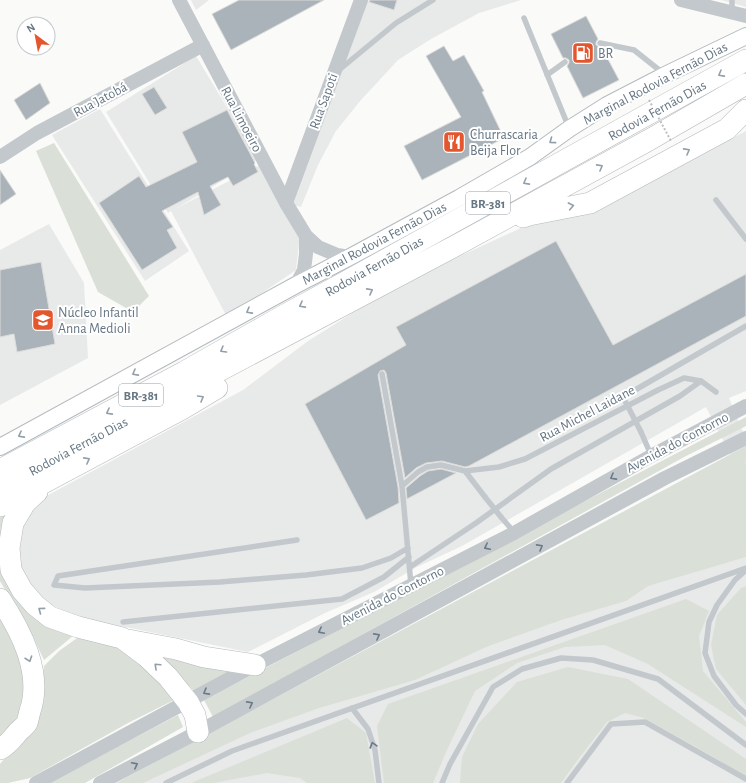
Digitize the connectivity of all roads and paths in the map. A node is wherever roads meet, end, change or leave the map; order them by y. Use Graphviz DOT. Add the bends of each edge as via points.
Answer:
graph roads {
  1 [pos="179,0"];
  2 [pos="361,0"];
  3 [pos="433,0"];
  4 [pos="681,0"];
  5 [pos="732,6"];
  6 [pos="746,16"];
  7 [pos="524,18"];
  8 [pos="746,36"];
  9 [pos="600,43"];
  10 [pos="202,45"];
  11 [pos="746,60"];
  12 [pos="565,62"];
  13 [pos="334,74"];
  14 [pos="665,74"];
  15 [pos="547,75"];
  16 [pos="746,84"];
  17 [pos="649,100"];
  18 [pos="746,110"];
  19 [pos="569,129"];
  20 [pos="671,141"];
  21 [pos="0,157"];
  22 [pos="716,200"];
  23 [pos="286,203"];
  24 [pos="306,236"];
  25 [pos="746,239"];
  26 [pos="455,246"];
  27 [pos="350,257"];
  28 [pos="296,285"];
  29 [pos="348,303"];
  30 [pos="746,326"];
  31 [pos="382,374"];
  32 [pos="701,381"];
  33 [pos="716,392"];
  34 [pos="746,406"];
  35 [pos="746,438"];
  36 [pos="0,447"];
  37 [pos="651,456"];
  38 [pos="0,470"];
  39 [pos="464,471"];
  40 [pos="53,478"];
  41 [pos="402,486"];
  42 [pos="0,487"];
  43 [pos="0,506"];
  44 [pos="514,533"];
  45 [pos="297,540"];
  46 [pos="408,548"];
  47 [pos="409,557"];
  48 [pos="410,567"];
  49 [pos="746,569"];
  50 [pos="411,586"];
  51 [pos="0,599"];
  52 [pos="122,630"];
  53 [pos="255,665"];
  54 [pos="188,702"];
  55 [pos="352,708"];
  56 [pos="746,714"];
  57 [pos="198,732"];
  58 [pos="746,745"];
  59 [pos="0,749"];
  60 [pos="746,779"];
  61 [pos="36,783"];
  62 [pos="100,783"];
  63 [pos="166,783"];
  64 [pos="379,783"];
  65 [pos="442,783"];
  66 [pos="567,783"];
  1 -- 10 [label="street, Rua Limoeiro"];
  2 -- 13 [label="street, Rua Sapoti"];
  3 -- 13 [label="lane" via="396,24"];
  4 -- 5 [label="street"];
  5 -- 6 [label="street"];
  7 -- 15 [label="lane"];
  8 -- 14 [label="main road, Marginal Rodovia Fernão Dias / BR-381"];
  9 -- 14 [label="lane" via="634,50"];
  10 -- 21 [label="street, Rua Jatobá" via="37,133"];
  10 -- 23 [label="street, Rua Limoeiro"];
  11 -- 38 [label="highway, Rodovia Fernão Dias / BR-381, one-way" via="184,372"];
  12 -- 15 [label="lane"];
  13 -- 23 [label="street, Rua Sapoti"];
  14 -- 19 [label="main road, Marginal Rodovia Fernão Dias / BR-381"];
  15 -- 19 [label="lane"];
  26 -- 16 [label="highway, Rodovia Fernão Dias / BR-381, one-way"];
  17 -- 20 [label="path, bridge"];
  26 -- 18 [label="highway, BR-381, one-way" via="529,215 590,203 727,129"];
  19 -- 27 [label="main road, Marginal Rodovia Fernão Dias / BR-381, one-way" via="523,160 458,198"];
  22 -- 25 [label="lane"];
  23 -- 24 [label="street, Rua Limoeiro"];
  24 -- 27 [label="street, Rua Limoeiro" via="318,247"];
  24 -- 28 [label="street" via="304,270"];
  29 -- 26 [label="highway, Rodovia Fernão Dias / BR-381, one-way"];
  27 -- 28 [label="main road, Marginal Rodovia Fernão Dias / BR-381"];
  28 -- 36 [label="main road, Marginal Rodovia Fernão Dias / BR-381, one-way"];
  40 -- 29 [label="highway, one-way" via="182,409 259,364"];
  29 -- 42 [label="highway, Rodovia Fernão Dias / BR-381"];
  30 -- 37 [label="lane, bridge" via="623,397"];
  31 -- 41 [label="lane"];
  32 -- 33 [label="lane"];
  32 -- 39 [label="lane, Rua Michel Laidane" via="684,378 525,459 499,467"];
  32 -- 48 [label="lane" via="680,396 551,469"];
  34 -- 37 [label="street, Avenida do Contorno"];
  57 -- 35 [label="street, Avenida do Contorno, one-way" via="665,478"];
  37 -- 44 [label="street, Avenida do Contorno, one-way"];
  39 -- 41 [label="lane" via="440,465 427,467"];
  39 -- 44 [label="lane, bridge"];
  40 -- 43 [label="highway"];
  52 -- 40 [label="highway, one-way" via="78,627 50,617 35,606 11,570 9,548 13,523 25,503"];
  41 -- 46 [label="lane"];
  44 -- 50 [label="street, Avenida do Contorno, one-way"];
  45 -- 46 [label="lane" via="58,576 54,585 85,588 306,575 362,568 391,558"];
  46 -- 47 [label="lane"];
  47 -- 48 [label="lane"];
  47 -- 52 [label="lane" via="384,577 342,599"];
  48 -- 50 [label="lane"];
  49 -- 55 [label="lane"];
  49 -- 56 [label="lane" via="717,605 709,622 705,653 714,676"];
  50 -- 53 [label="street, Avenida do Contorno, one-way"];
  51 -- 59 [label="highway, one-way" via="11,617 34,672 33,703 26,723"];
  52 -- 53 [label="highway" via="204,657"];
  54 -- 52 [label="highway, one-way" via="168,677"];
  53 -- 54 [label="street, Avenida do Contorno, one-way"];
  54 -- 57 [label="highway" via="196,715"];
  54 -- 61 [label="street, Avenida do Contorno"];
  55 -- 63 [label="lane" via="232,751"];
  64 -- 55 [label="lane, one-way" via="375,750 368,729"];
  62 -- 57 [label="street, Avenida do Contorno, one-way"];
  58 -- 65 [label="lane" via="658,679 593,660 561,658 522,670 493,687"];
  60 -- 66 [label="lane" via="645,722 611,724"];
}
